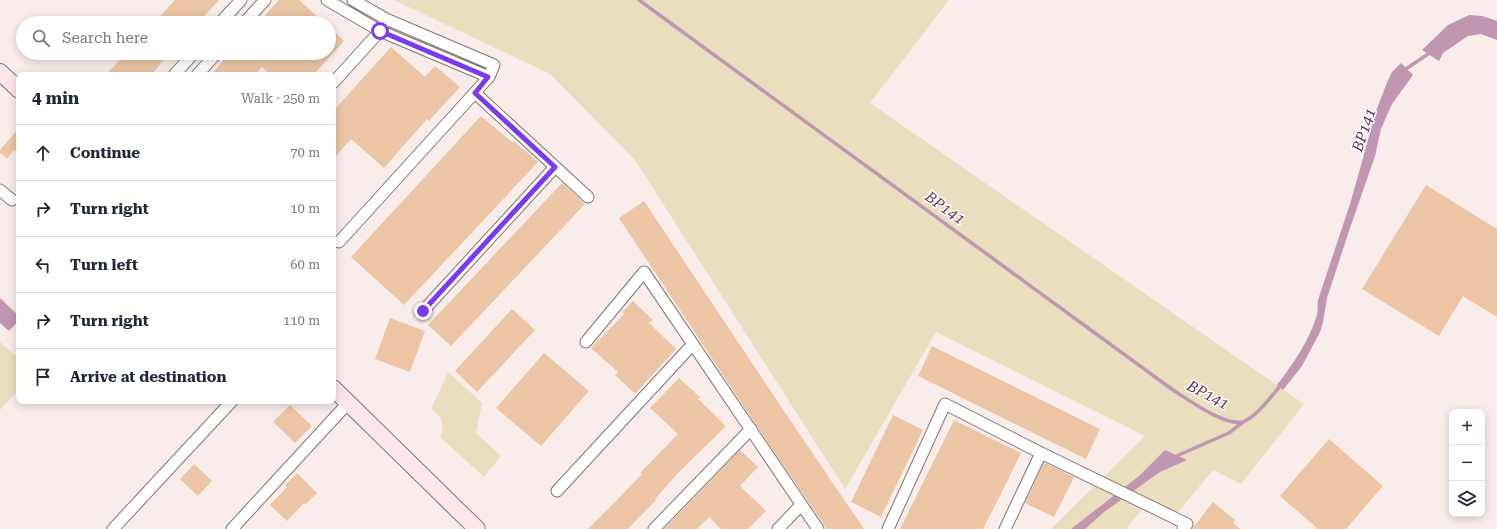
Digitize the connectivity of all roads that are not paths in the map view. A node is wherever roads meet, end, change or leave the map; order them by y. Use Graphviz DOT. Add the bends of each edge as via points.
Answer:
graph roads {
  1 [pos="241,0"];
  2 [pos="265,0"];
  3 [pos="327,0"];
  4 [pos="353,0"];
  5 [pos="226,16"];
  6 [pos="250,16"];
  7 [pos="386,19"];
  8 [pos="380,31"];
  9 [pos="188,60"];
  10 [pos="211,60"];
  11 [pos="0,72"];
  12 [pos="177,72"];
  13 [pos="200,72"];
  14 [pos="488,77"];
  15 [pos="336,80"];
  16 [pos="16,87"];
  17 [pos="475,93"];
  18 [pos="555,167"];
  19 [pos="0,190"];
  20 [pos="588,197"];
  21 [pos="12,200"];
  22 [pos="339,242"];
  23 [pos="423,311"];
  24 [pos="586,342"];
  25 [pos="693,344"];
  26 [pos="336,391"];
  27 [pos="348,403"];
  28 [pos="229,404"];
  29 [pos="751,429"];
  30 [pos="1041,453"];
  31 [pos="557,491"];
  32 [pos="801,505"];
  33 [pos="113,529"];
  34 [pos="232,529"];
  35 [pos="477,529"];
  36 [pos="654,529"];
  37 [pos="778,529"];
  38 [pos="818,529"];
  39 [pos="888,529"];
  40 [pos="1005,529"];
  41 [pos="1183,529"];
  1 -- 5 [label="street"];
  2 -- 6 [label="street"];
  3 -- 8 [label="street"];
  4 -- 7 [label="street"];
  7 -- 8 [label="street"];
  7 -- 14 [label="street" via="494,65"];
  8 -- 14 [label="street"];
  8 -- 15 [label="street"];
  9 -- 12 [label="street"];
  10 -- 13 [label="street"];
  11 -- 16 [label="street"];
  14 -- 17 [label="street"];
  17 -- 18 [label="street"];
  17 -- 22 [label="street"];
  18 -- 20 [label="street"];
  18 -- 23 [label="street"];
  19 -- 21 [label="street"];
  24 -- 25 [label="street" via="644,272"];
  25 -- 29 [label="street"];
  25 -- 31 [label="street"];
  26 -- 27 [label="street"];
  27 -- 34 [label="street"];
  27 -- 35 [label="street"];
  28 -- 33 [label="street"];
  29 -- 32 [label="street"];
  29 -- 36 [label="street"];
  30 -- 39 [label="street" via="945,404"];
  30 -- 40 [label="street"];
  30 -- 41 [label="street" via="1187,524"];
  32 -- 37 [label="street"];
  32 -- 38 [label="street"];
}
